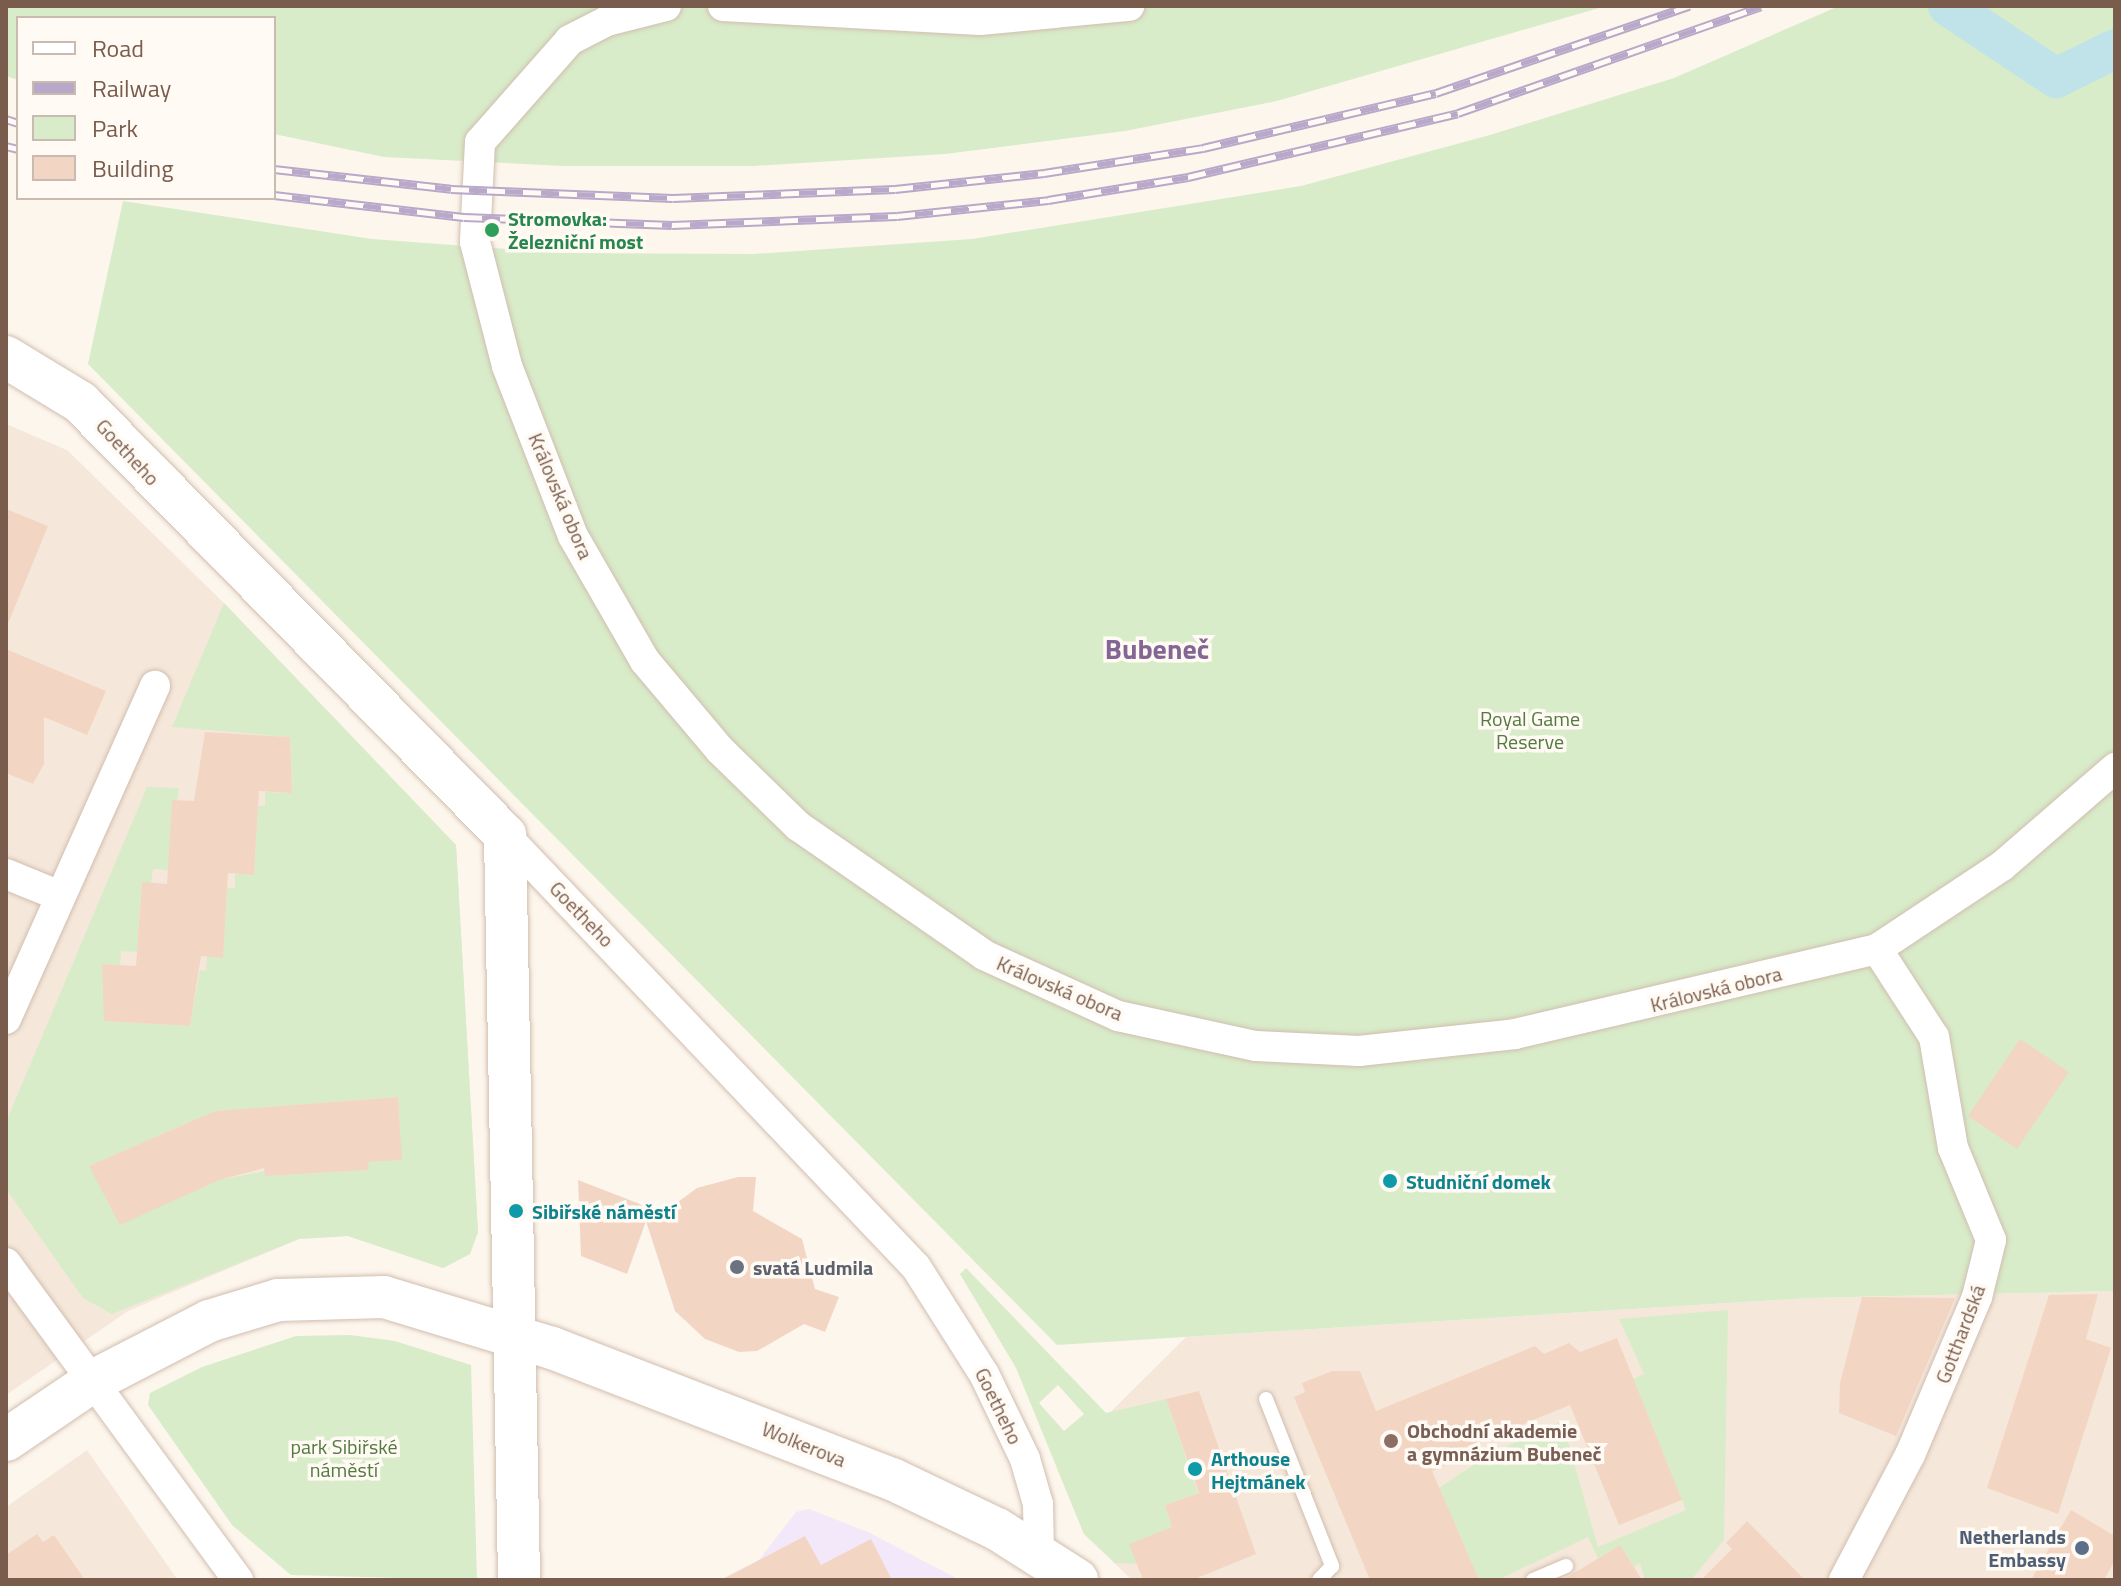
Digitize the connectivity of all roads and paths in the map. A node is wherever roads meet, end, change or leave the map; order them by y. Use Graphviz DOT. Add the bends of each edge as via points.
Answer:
graph roads {
  1 [pos="666,6"];
  2 [pos="723,6"];
  3 [pos="1129,6"];
  4 [pos="6,357"];
  5 [pos="155,686"];
  6 [pos="2115,768"];
  7 [pos="505,835"];
  8 [pos="6,874"];
  9 [pos="60,896"];
  10 [pos="1877,949"];
  11 [pos="6,1019"];
  12 [pos="6,1263"];
  13 [pos="517,1335"];
  14 [pos="93,1381"];
  15 [pos="1266,1399"];
  16 [pos="6,1440"];
  17 [pos="1039,1555"];
  18 [pos="1566,1566"];
  19 [pos="238,1580"];
  20 [pos="519,1580"];
  21 [pos="1077,1580"];
  22 [pos="1319,1580"];
  23 [pos="1533,1580"];
  24 [pos="1844,1580"];
  1 -- 10 [label="street, Královská obora" via="607,21 570,40 480,142 475,242 507,366 573,536 645,661 720,750 798,826 984,955 1118,1016 1256,1046 1359,1051 1515,1034"];
  2 -- 3 [label="street" via="980,20"];
  4 -- 7 [label="street, Goetheho" via="80,402"];
  5 -- 9 [label="street"];
  6 -- 10 [label="street, Královská obora" via="2002,866"];
  7 -- 13 [label="street"];
  7 -- 17 [label="street, Goetheho" via="916,1267 984,1374 1025,1459 1038,1504"];
  8 -- 9 [label="street"];
  9 -- 11 [label="street"];
  10 -- 24 [label="street, Gotthardská" via="1934,1037 1953,1148 1991,1240 1977,1297 1910,1455"];
  12 -- 14 [label="street"];
  13 -- 14 [label="street" via="419,1302 313,1295 209,1321"];
  13 -- 17 [label="street, Wolkerova" via="904,1484"];
  13 -- 20 [label="street"];
  14 -- 16 [label="street"];
  14 -- 19 [label="street"];
  15 -- 22 [label="lane" via="1332,1566"];
  17 -- 21 [label="street, Wolkerova"];
  18 -- 23 [label="lane"];
}
